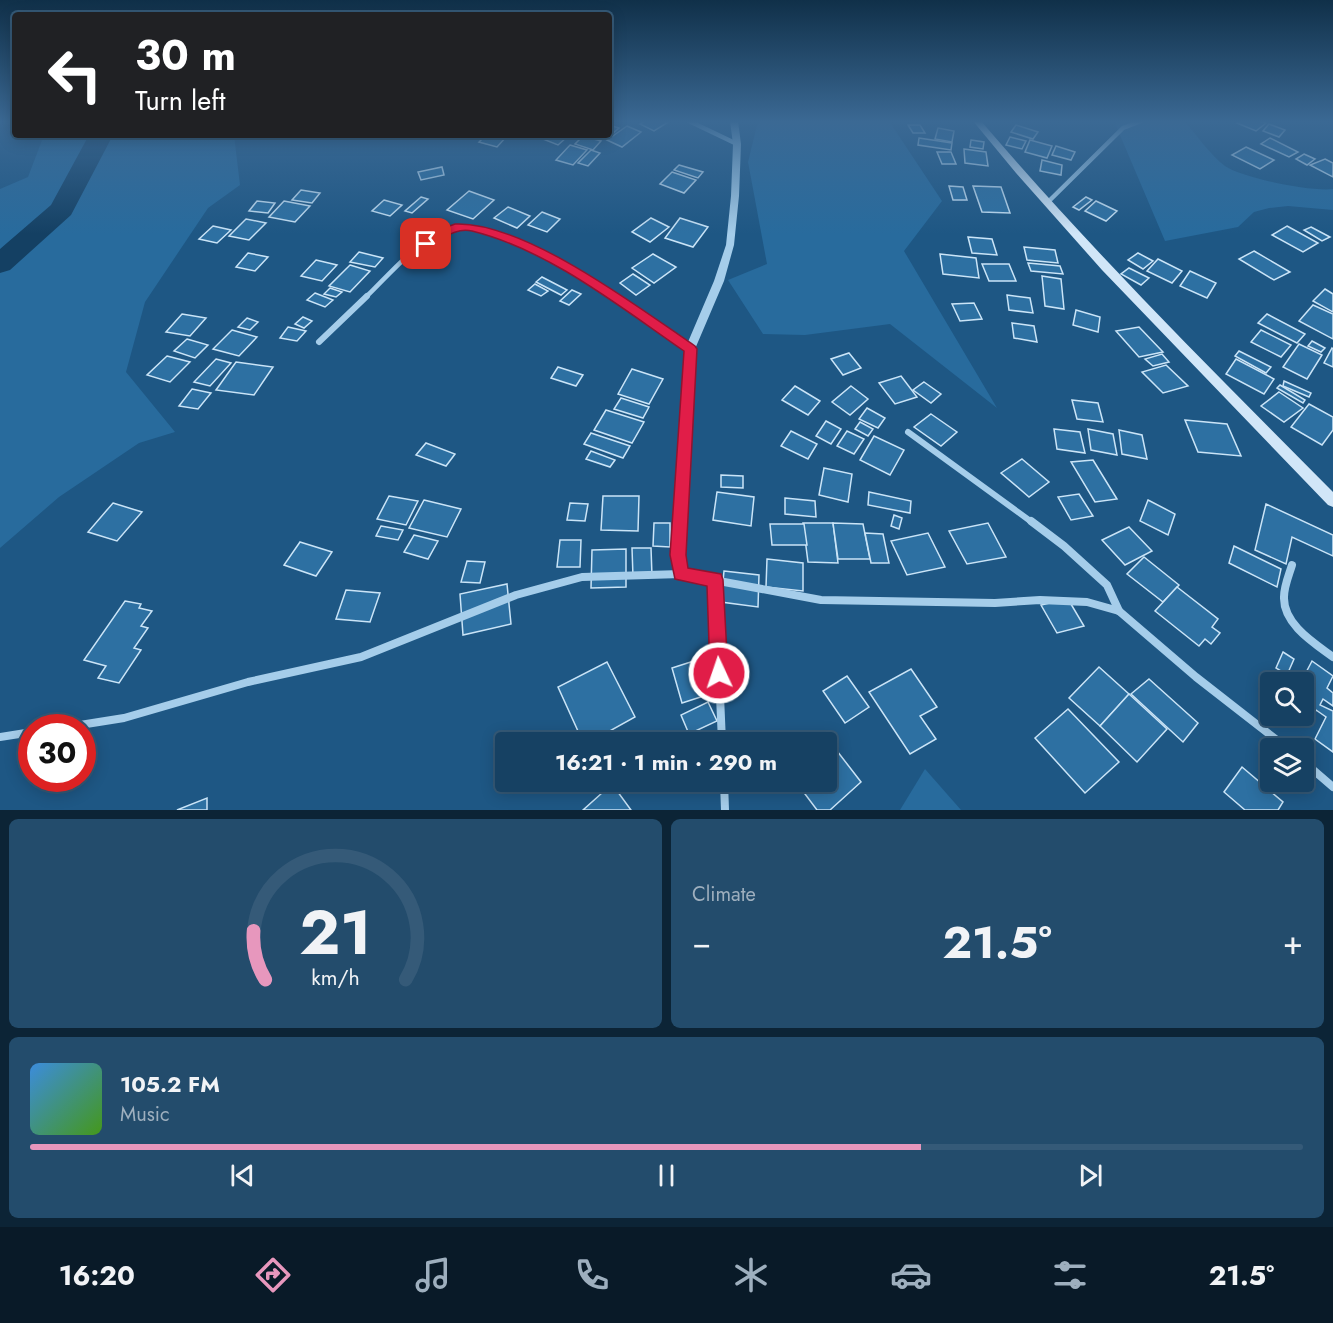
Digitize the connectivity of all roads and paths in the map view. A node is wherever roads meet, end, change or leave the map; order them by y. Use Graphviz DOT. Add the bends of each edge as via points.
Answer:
graph roads {
  1 [pos="736,159"];
  2 [pos="1009,159"];
  3 [pos="1092,159"];
  4 [pos="1047,203"];
  5 [pos="319,342"];
  6 [pos="690,349"];
  7 [pos="908,432"];
  8 [pos="1333,501"];
  9 [pos="1292,565"];
  10 [pos="681,574"];
  11 [pos="715,580"];
  12 [pos="1119,610"];
  13 [pos="1333,657"];
  14 [pos="96,722"];
  15 [pos="722,732"];
  16 [pos="18,734"];
  17 [pos="0,737"];
  18 [pos="1274,738"];
  19 [pos="1314,771"];
  20 [pos="1333,787"];
  21 [pos="724,792"];
  22 [pos="725,810"];
  1 -- 6 [label="street" via="730,245"];
  2 -- 4 [label="main road"];
  3 -- 4 [label="street"];
  4 -- 8 [label="main road" via="1138,303"];
  5 -- 6 [label="street" via="411,254 440,234 470,227 508,239 574,272"];
  6 -- 10 [label="street" via="678,555"];
  7 -- 12 [label="street" via="1064,546 1107,585"];
  9 -- 13 [label="street" via="1284,599 1287,613 1306,636"];
  10 -- 11 [label="street"];
  10 -- 14 [label="street" via="582,577 516,595 361,657"];
  11 -- 12 [label="street" via="821,600 1040,600 1086,602"];
  11 -- 15 [label="street"];
  12 -- 18 [label="street"];
  16 -- 17 [label="street"];
  19 -- 20 [label="street"];
  21 -- 22 [label="street"];
}
